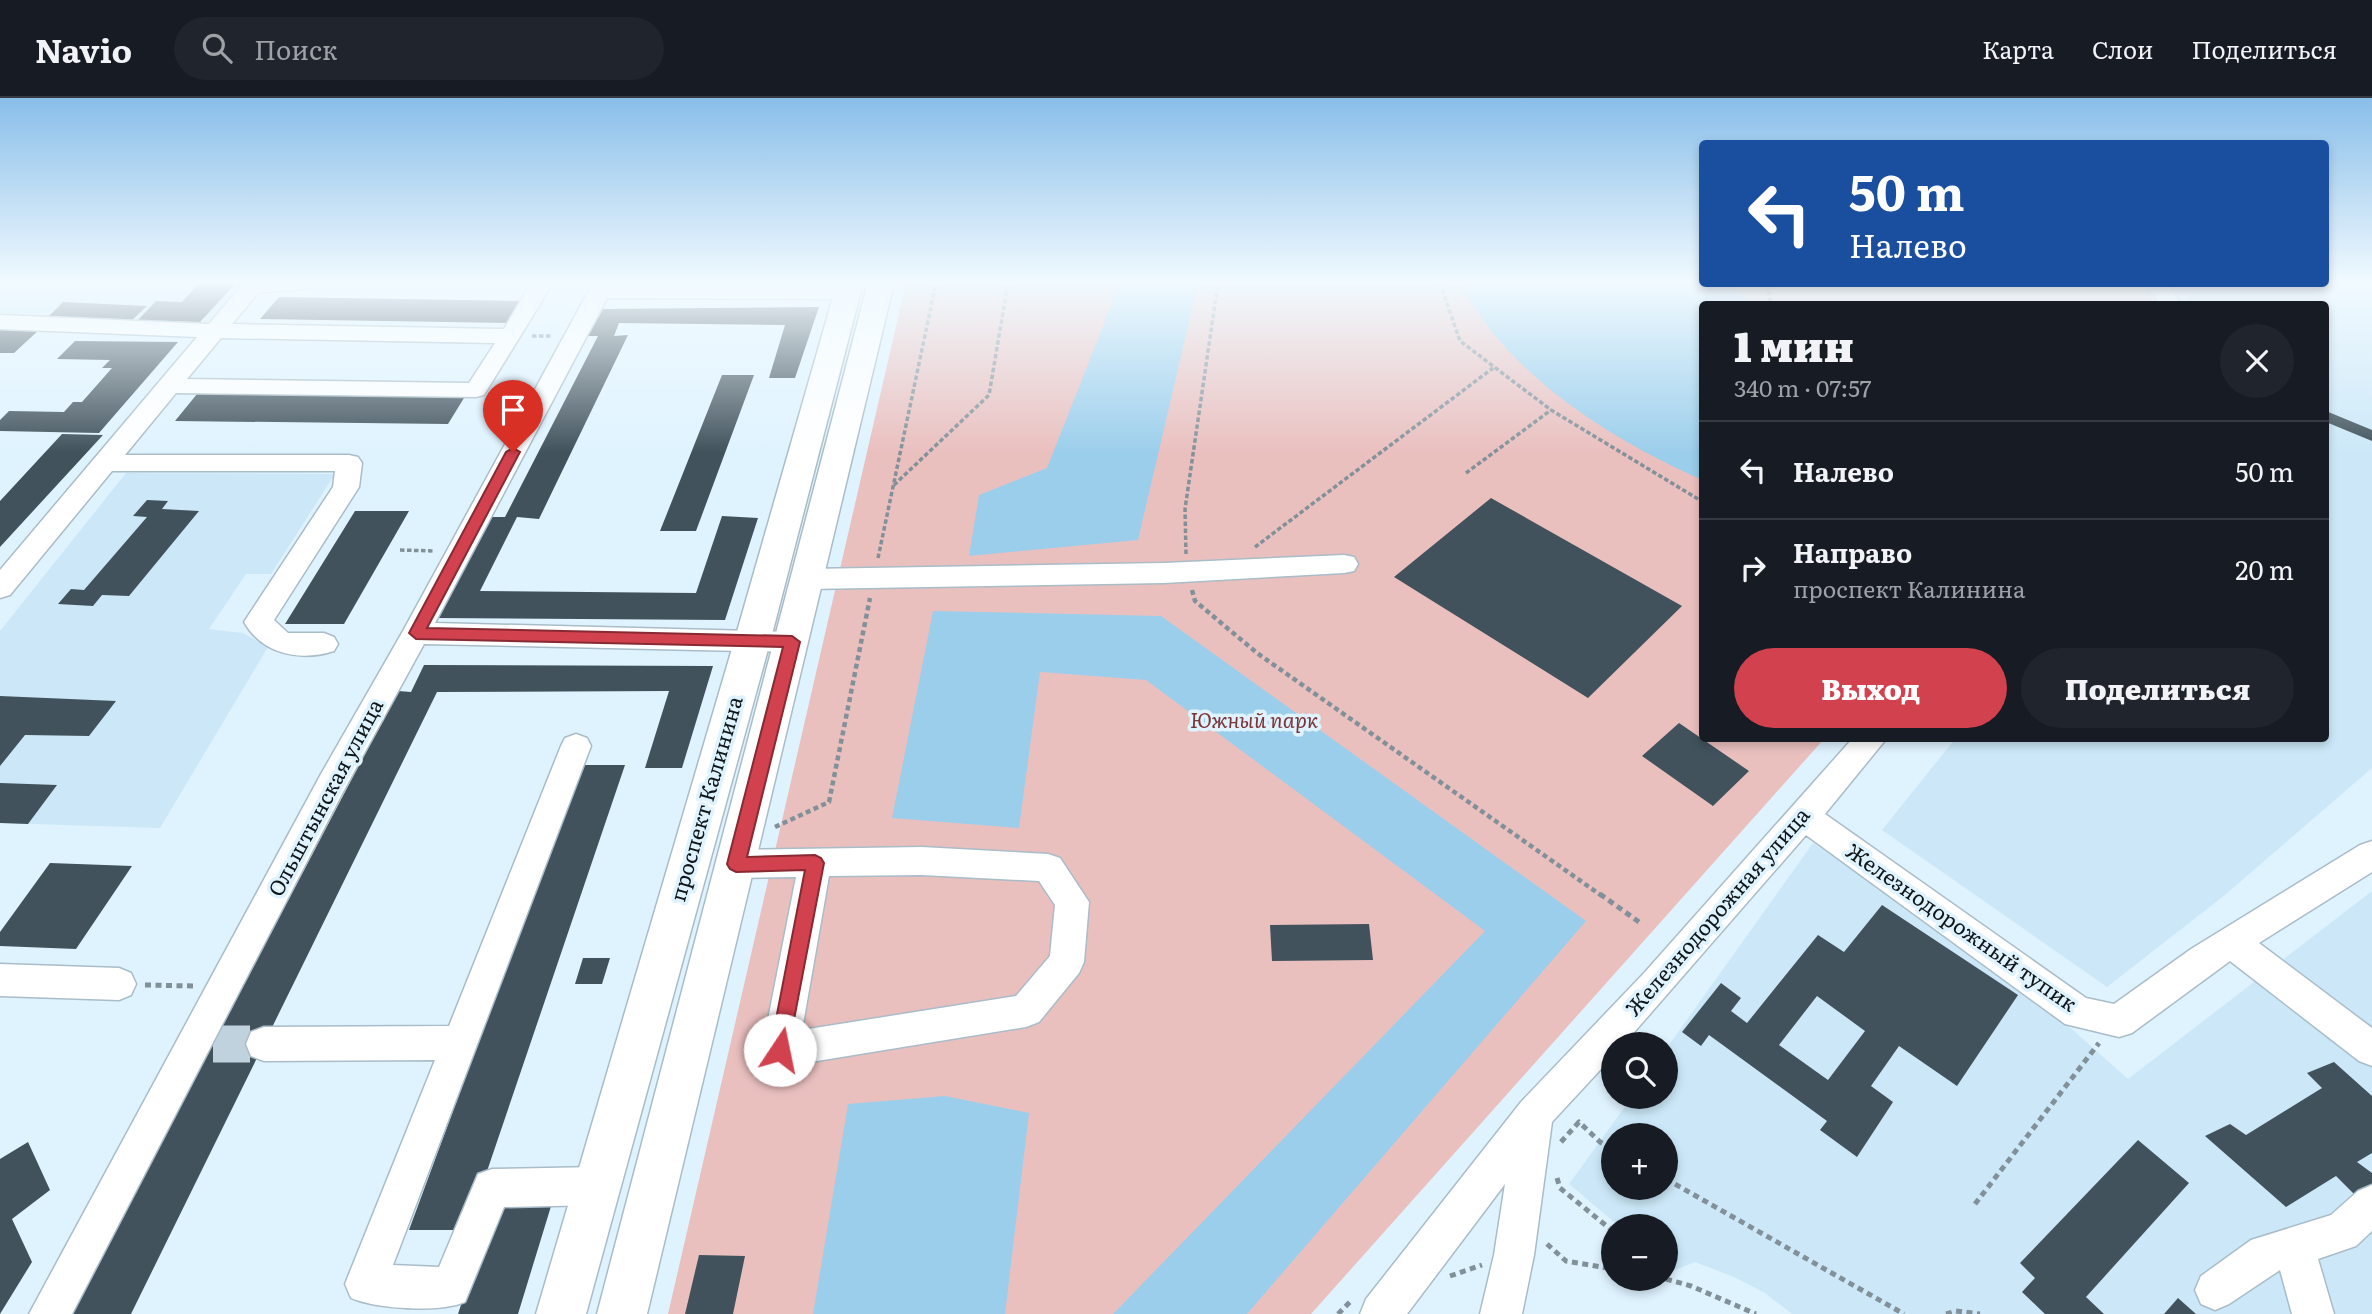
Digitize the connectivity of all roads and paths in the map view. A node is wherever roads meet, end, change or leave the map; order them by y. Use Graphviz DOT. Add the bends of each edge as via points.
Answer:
graph roads {
  1 [pos="208,340"];
  2 [pos="508,340"];
  3 [pos="574,340"];
  4 [pos="835,340"];
  5 [pos="867,340"];
  6 [pos="924,340"];
  7 [pos="998,340"];
  8 [pos="1210,340"];
  9 [pos="1460,340"];
  10 [pos="1493,368"];
  11 [pos="169,386"];
  12 [pos="1552,410"];
  13 [pos="106,463"];
  14 [pos="1466,473"];
  15 [pos="893,485"];
  16 [pos="1699,500"];
  17 [pos="400,550"];
  18 [pos="459,551"];
  19 [pos="0,554"];
  20 [pos="28,555"];
  21 [pos="1344,564"];
  22 [pos="877,566"];
  23 [pos="1237,569"];
  24 [pos="1176,572"];
  25 [pos="808,579"];
  26 [pos="0,588"];
  27 [pos="872,591"];
  28 [pos="416,633"];
  29 [pos="752,642"];
  30 [pos="792,642"];
  31 [pos="324,644"];
  32 [pos="1868,742"];
  33 [pos="576,746"];
  34 [pos="1802,815"];
  35 [pos="764,832"];
  36 [pos="2372,855"];
  37 [pos="815,863"];
  38 [pos="736,864"];
  39 [pos="1639,922"];
  40 [pos="2231,942"];
  41 [pos="0,980"];
  42 [pos="119,984"];
  43 [pos="224,987"];
  44 [pos="2119,1021"];
  45 [pos="264,1044"];
  46 [pos="460,1044"];
  47 [pos="2372,1049"];
  48 [pos="1534,1115"];
  49 [pos="1601,1143"];
  50 [pos="1556,1147"];
  51 [pos="1553,1167"];
  52 [pos="597,1185"];
  53 [pos="1678,1186"];
  54 [pos="1975,1204"];
  55 [pos="2372,1205"];
  56 [pos="1601,1221"];
  57 [pos="2294,1246"];
  58 [pos="1678,1282"];
  59 [pos="2215,1290"];
  60 [pos="50,1314"];
  61 [pos="561,1314"];
  62 [pos="622,1314"];
  63 [pos="1381,1314"];
  64 [pos="1501,1314"];
  65 [pos="1756,1314"];
  66 [pos="1904,1314"];
  67 [pos="1946,1314"];
  68 [pos="1980,1314"];
  69 [pos="2313,1314"];
  1 -- 11 [label="street"];
  2 -- 11 [label="street" via="476,390"];
  3 -- 18 [label="street, Ольштынская улица"];
  4 -- 29 [label="main road, проспект Калинина"];
  5 -- 25 [label="main road, проспект Калинина"];
  6 -- 15 [label="path"];
  7 -- 15 [label="path" via="989,395"];
  8 -- 24 [label="path"];
  9 -- 10 [label="path"];
  10 -- 12 [label="path"];
  10 -- 23 [label="path" via="1264,538"];
  11 -- 13 [label="street"];
  12 -- 14 [label="path"];
  12 -- 16 [label="path"];
  13 -- 20 [label="street"];
  13 -- 31 [label="street" via="349,463 346,487 258,622 281,643"];
  15 -- 22 [label="path"];
  17 -- 18 [label="path"];
  18 -- 28 [label="street, Ольштынская улица"];
  19 -- 20 [label="street"];
  20 -- 26 [label="street"];
  21 -- 23 [label="street"];
  23 -- 24 [label="street"];
  24 -- 25 [label="street"];
  24 -- 39 [label="path" via="1195,600 1257,653"];
  25 -- 30 [label="main road, проспект Калинина"];
  27 -- 35 [label="path" via="829,802"];
  28 -- 29 [label="street"];
  28 -- 43 [label="street, Ольштынская улица"];
  29 -- 30 [label="street"];
  29 -- 52 [label="main road, проспект Калинина"];
  30 -- 38 [label="main road, проспект Калинина"];
  32 -- 34 [label="street, Железнодорожная улица"];
  33 -- 46 [label="street"];
  34 -- 44 [label="street, Железнодорожный тупик" via="2078,1013"];
  34 -- 48 [label="street, Железнодорожная улица" via="1657,984"];
  36 -- 40 [label="street"];
  37 -- 37 [label="street" via="922,861 1048,868 1072,902 1068,962 1026,1011 780,1050"];
  37 -- 38 [label="street"];
  38 -- 62 [label="main road, проспект Калинина"];
  40 -- 44 [label="street"];
  40 -- 47 [label="street"];
  41 -- 42 [label="street"];
  42 -- 43 [label="path"];
  43 -- 60 [label="street, Ольштынская улица" via="204,1044"];
  44 -- 54 [label="path"];
  45 -- 46 [label="street"];
  46 -- 52 [label="street" via="365,1284 451,1289 492,1188"];
  48 -- 63 [label="street, Железнодорожная улица"];
  48 -- 64 [label="street"];
  49 -- 50 [label="path" via="1578,1122"];
  51 -- 56 [label="path" via="1560,1188"];
  52 -- 61 [label="main road, проспект Калинина"];
  53 -- 66 [label="path"];
  55 -- 57 [label="street" via="2343,1232"];
  57 -- 59 [label="street" via="2265,1254"];
  57 -- 69 [label="street"];
  58 -- 65 [label="path"];
  67 -- 68 [label="path"];
}
